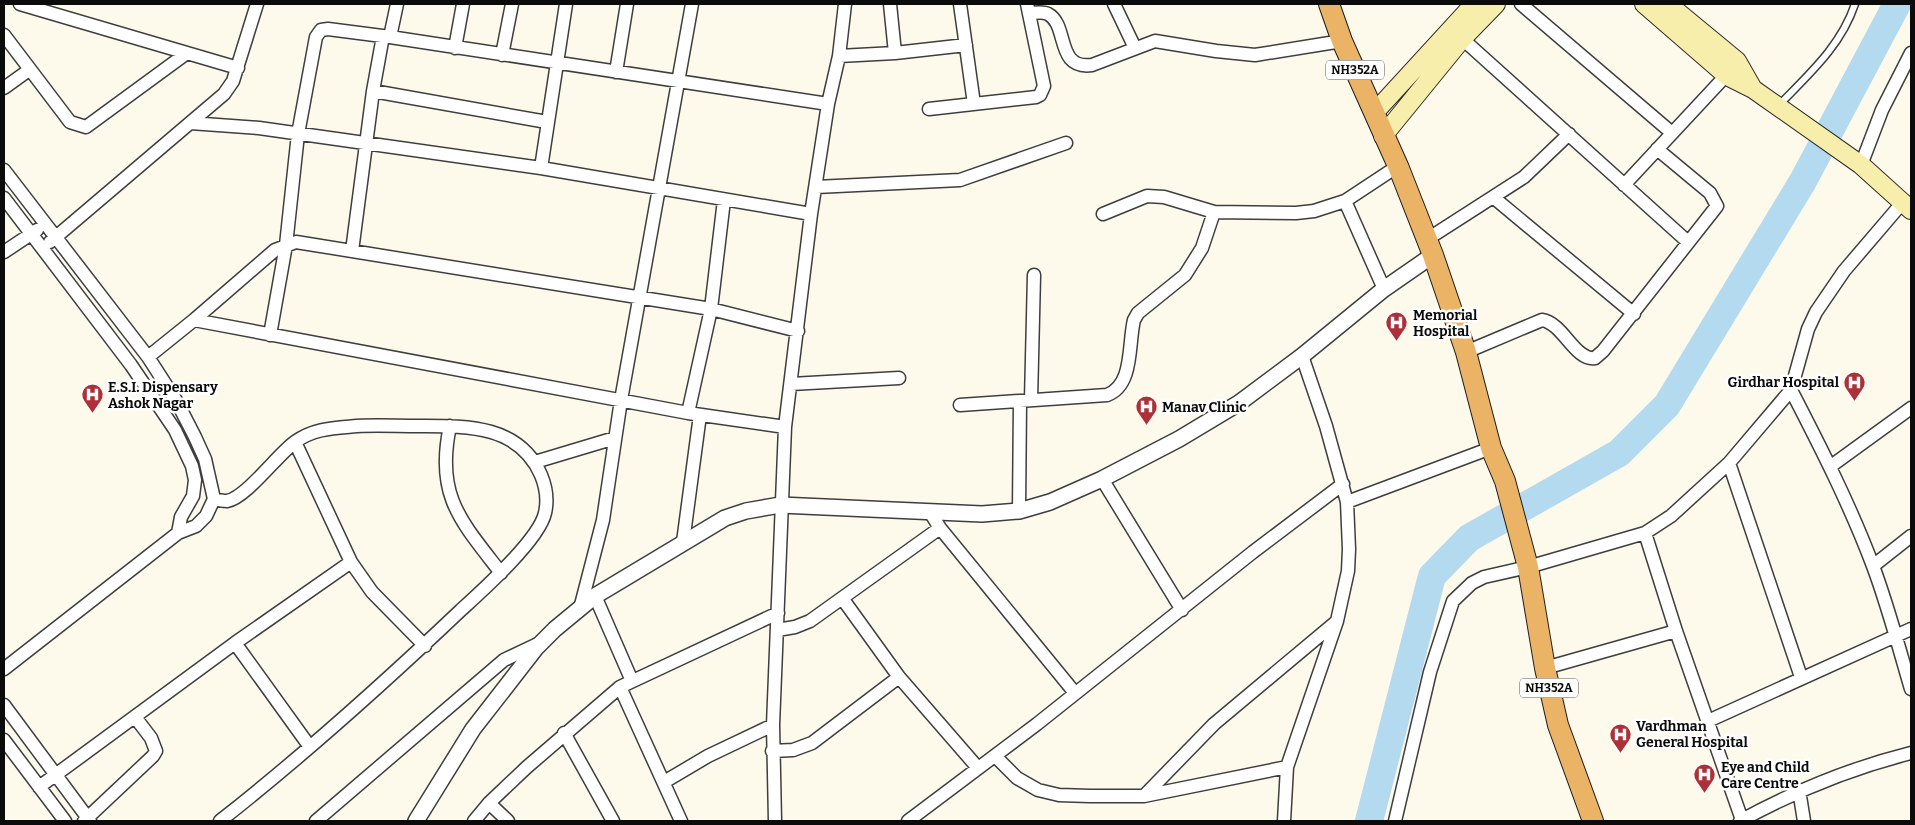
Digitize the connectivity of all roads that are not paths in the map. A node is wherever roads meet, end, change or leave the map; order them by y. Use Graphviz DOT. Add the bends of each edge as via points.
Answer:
graph roads {
  1 [pos="20,4"];
  2 [pos="257,4"];
  3 [pos="397,4"];
  4 [pos="463,4"];
  5 [pos="512,4"];
  6 [pos="566,4"];
  7 [pos="627,4"];
  8 [pos="692,4"];
  9 [pos="844,4"];
  10 [pos="890,4"];
  11 [pos="960,4"];
  12 [pos="1114,4"];
  13 [pos="1329,4"];
  14 [pos="1474,4"];
  15 [pos="1496,4"];
  16 [pos="1522,4"];
  17 [pos="1644,4"];
  18 [pos="1668,4"];
  19 [pos="1855,4"];
  20 [pos="1028,9"];
  21 [pos="1457,34"];
  22 [pos="4,35"];
  23 [pos="387,36"];
  24 [pos="1342,41"];
  25 [pos="966,45"];
  26 [pos="455,48"];
  27 [pos="1134,48"];
  28 [pos="187,53"];
  29 [pos="895,53"];
  30 [pos="1911,53"];
  31 [pos="502,55"];
  32 [pos="839,56"];
  33 [pos="1738,61"];
  34 [pos="557,62"];
  35 [pos="238,68"];
  36 [pos="30,70"];
  37 [pos="616,72"];
  38 [pos="1727,76"];
  39 [pos="680,82"];
  40 [pos="4,88"];
  41 [pos="1754,89"];
  42 [pos="373,91"];
  43 [pos="828,104"];
  44 [pos="974,104"];
  45 [pos="1778,106"];
  46 [pos="929,109"];
  47 [pos="1374,112"];
  48 [pos="547,122"];
  49 [pos="190,123"];
  50 [pos="1672,133"];
  51 [pos="298,134"];
  52 [pos="1569,134"];
  53 [pos="1383,136"];
  54 [pos="1066,143"];
  55 [pos="366,144"];
  56 [pos="1658,149"];
  57 [pos="1856,162"];
  58 [pos="1398,166"];
  59 [pos="541,168"];
  60 [pos="4,170"];
  61 [pos="1624,185"];
  62 [pos="659,187"];
  63 [pos="816,187"];
  64 [pos="1493,197"];
  65 [pos="4,198"];
  66 [pos="724,200"];
  67 [pos="1345,201"];
  68 [pos="1907,206"];
  69 [pos="1214,212"];
  70 [pos="811,214"];
  71 [pos="1103,214"];
  72 [pos="44,224"];
  73 [pos="30,235"];
  74 [pos="55,237"];
  75 [pos="1688,242"];
  76 [pos="286,245"];
  77 [pos="1430,247"];
  78 [pos="42,248"];
  79 [pos="352,251"];
  80 [pos="4,252"];
  81 [pos="1034,275"];
  82 [pos="1384,289"];
  83 [pos="640,297"];
  84 [pos="711,308"];
  85 [pos="1634,314"];
  86 [pos="194,320"];
  87 [pos="798,331"];
  88 [pos="270,336"];
  89 [pos="1466,352"];
  90 [pos="1302,356"];
  91 [pos="148,357"];
  92 [pos="899,378"];
  93 [pos="791,384"];
  94 [pos="1791,390"];
  95 [pos="622,400"];
  96 [pos="1026,401"];
  97 [pos="960,405"];
  98 [pos="1910,411"];
  99 [pos="694,414"];
  100 [pos="450,426"];
  101 [pos="785,427"];
  102 [pos="615,438"];
  103 [pos="295,442"];
  104 [pos="1492,448"];
  105 [pos="535,462"];
  106 [pos="1729,463"];
  107 [pos="1831,466"];
  108 [pos="1102,479"];
  109 [pos="1343,484"];
  110 [pos="214,499"];
  111 [pos="1347,502"];
  112 [pos="780,505"];
  113 [pos="1019,511"];
  114 [pos="930,512"];
  115 [pos="940,528"];
  116 [pos="178,533"];
  117 [pos="1645,533"];
  118 [pos="1911,536"];
  119 [pos="683,542"];
  120 [pos="1526,558"];
  121 [pos="350,562"];
  122 [pos="1874,566"];
  123 [pos="501,573"];
  124 [pos="595,596"];
  125 [pos="842,598"];
  126 [pos="581,605"];
  127 [pos="1182,610"];
  128 [pos="778,613"];
  129 [pos="1337,621"];
  130 [pos="1911,629"];
  131 [pos="778,630"];
  132 [pos="1676,631"];
  133 [pos="1895,636"];
  134 [pos="542,642"];
  135 [pos="235,643"];
  136 [pos="425,646"];
  137 [pos="1545,668"];
  138 [pos="4,669"];
  139 [pos="899,677"];
  140 [pos="1801,677"];
  141 [pos="632,681"];
  142 [pos="620,687"];
  143 [pos="1911,689"];
  144 [pos="1075,694"];
  145 [pos="4,705"];
  146 [pos="135,717"];
  147 [pos="1708,721"];
  148 [pos="773,725"];
  149 [pos="564,734"];
  150 [pos="4,740"];
  151 [pos="310,746"];
  152 [pos="772,751"];
  153 [pos="1911,753"];
  154 [pos="995,756"];
  155 [pos="978,768"];
  156 [pos="1287,768"];
  157 [pos="55,776"];
  158 [pos="664,782"];
  159 [pos="39,787"];
  160 [pos="1799,790"];
  161 [pos="1144,796"];
  162 [pos="489,803"];
  163 [pos="87,820"];
  164 [pos="65,821"];
  165 [pos="220,821"];
  166 [pos="316,821"];
  167 [pos="416,821"];
  168 [pos="474,821"];
  169 [pos="508,821"];
  170 [pos="613,821"];
  171 [pos="681,821"];
  172 [pos="775,821"];
  173 [pos="908,821"];
  174 [pos="1284,821"];
  175 [pos="1395,821"];
  176 [pos="1594,821"];
  177 [pos="1741,821"];
  178 [pos="1804,821"];
  1 -- 28 [label="street"];
  2 -- 35 [label="street"];
  3 -- 23 [label="street"];
  4 -- 26 [label="street"];
  5 -- 31 [label="street"];
  6 -- 34 [label="street"];
  7 -- 37 [label="street"];
  8 -- 39 [label="street"];
  9 -- 32 [label="street"];
  10 -- 29 [label="street"];
  11 -- 25 [label="street"];
  12 -- 27 [label="street"];
  13 -- 24 [label="highway, NH352A"];
  14 -- 21 [label="main road"];
  15 -- 21 [label="main road"];
  16 -- 50 [label="street"];
  17 -- 38 [label="main road"];
  18 -- 33 [label="main road"];
  19 -- 45 [label="lane" via="1838,41"];
  20 -- 27 [label="street" via="1054,18 1066,50 1077,64 1092,65"];
  20 -- 44 [label="street" via="1043,91 1036,97"];
  21 -- 47 [label="main road"];
  21 -- 52 [label="street"];
  21 -- 53 [label="main road"];
  22 -- 36 [label="street"];
  23 -- 26 [label="street"];
  23 -- 42 [label="street"];
  23 -- 51 [label="street" via="328,29 318,32"];
  24 -- 27 [label="street" via="1255,55 1216,52 1163,41 1147,42"];
  24 -- 47 [label="highway, NH352A"];
  25 -- 29 [label="street"];
  25 -- 44 [label="street"];
  26 -- 31 [label="street"];
  28 -- 35 [label="street"];
  28 -- 36 [label="street" via="86,127 70,122"];
  29 -- 32 [label="street"];
  30 -- 57 [label="street"];
  31 -- 34 [label="street"];
  32 -- 43 [label="street"];
  33 -- 38 [label="street"];
  33 -- 41 [label="main road"];
  34 -- 37 [label="street"];
  34 -- 48 [label="street"];
  35 -- 49 [label="street" via="224,94"];
  36 -- 40 [label="street"];
  37 -- 39 [label="street"];
  38 -- 41 [label="main road"];
  38 -- 50 [label="street"];
  39 -- 43 [label="street"];
  39 -- 62 [label="street"];
  41 -- 45 [label="main road"];
  42 -- 48 [label="street"];
  42 -- 55 [label="street"];
  43 -- 63 [label="street"];
  44 -- 46 [label="street"];
  45 -- 57 [label="main road"];
  47 -- 53 [label="highway, NH352A"];
  48 -- 59 [label="street"];
  49 -- 51 [label="street"];
  49 -- 74 [label="street"];
  50 -- 56 [label="street"];
  51 -- 55 [label="street"];
  51 -- 76 [label="street"];
  52 -- 61 [label="street"];
  52 -- 64 [label="street" via="1536,167"];
  53 -- 58 [label="highway, NH352A"];
  54 -- 63 [label="street" via="960,180"];
  55 -- 59 [label="street"];
  55 -- 79 [label="street"];
  56 -- 61 [label="street"];
  56 -- 75 [label="street" via="1716,202"];
  57 -- 68 [label="main road"];
  58 -- 67 [label="street"];
  58 -- 77 [label="highway, NH352A"];
  59 -- 62 [label="street"];
  60 -- 72 [label="street"];
  61 -- 75 [label="street"];
  62 -- 66 [label="street"];
  62 -- 83 [label="street"];
  63 -- 70 [label="street"];
  64 -- 77 [label="street"];
  64 -- 85 [label="street"];
  65 -- 73 [label="street"];
  66 -- 70 [label="street"];
  66 -- 84 [label="street"];
  67 -- 69 [label="street" via="1296,213"];
  67 -- 82 [label="street"];
  68 -- 94 [label="street" via="1838,278 1816,312"];
  69 -- 71 [label="street" via="1164,197 1147,196"];
  69 -- 96 [label="street" via="1202,248 1185,275 1138,313 1134,320 1120,388 1107,396"];
  70 -- 87 [label="street"];
  72 -- 73 [label="street"];
  72 -- 74 [label="street"];
  73 -- 78 [label="street"];
  73 -- 80 [label="street"];
  74 -- 78 [label="street"];
  74 -- 91 [label="street"];
  75 -- 85 [label="street"];
  76 -- 79 [label="street" via="296,242"];
  76 -- 86 [label="street" via="275,250"];
  76 -- 88 [label="street"];
  77 -- 82 [label="street"];
  77 -- 89 [label="highway, NH352A"];
  78 -- 116 [label="street" via="131,365 175,430 195,480 193,496 181,517"];
  79 -- 83 [label="street"];
  81 -- 96 [label="street"];
  82 -- 90 [label="street"];
  83 -- 84 [label="street"];
  83 -- 95 [label="street"];
  84 -- 87 [label="street"];
  84 -- 99 [label="street"];
  85 -- 89 [label="street" via="1595,358 1585,357 1553,324 1542,320"];
  86 -- 88 [label="street"];
  86 -- 91 [label="street"];
  87 -- 93 [label="street"];
  88 -- 95 [label="street"];
  89 -- 104 [label="highway, NH352A"];
  90 -- 108 [label="street" via="1239,403"];
  90 -- 109 [label="street"];
  91 -- 110 [label="street" via="195,437 205,459"];
  92 -- 93 [label="street"];
  93 -- 101 [label="street"];
  94 -- 106 [label="street"];
  94 -- 107 [label="street"];
  95 -- 99 [label="street"];
  95 -- 102 [label="street"];
  96 -- 97 [label="street"];
  96 -- 113 [label="street"];
  98 -- 107 [label="street"];
  99 -- 101 [label="street"];
  99 -- 119 [label="street"];
  100 -- 103 [label="street" via="327,428"];
  100 -- 105 [label="street" via="486,429 517,444"];
  100 -- 123 [label="street" via="444,451 445,478 451,500 465,527"];
  101 -- 112 [label="street"];
  102 -- 105 [label="street"];
  102 -- 126 [label="street" via="603,520"];
  103 -- 110 [label="street" via="243,492 226,501"];
  103 -- 121 [label="street"];
  104 -- 111 [label="street"];
  104 -- 120 [label="highway, NH352A" via="1505,481"];
  105 -- 123 [label="street" via="547,496 545,514"];
  106 -- 117 [label="street" via="1666,520"];
  106 -- 140 [label="street"];
  107 -- 122 [label="street"];
  108 -- 113 [label="street" via="1050,502"];
  108 -- 127 [label="street"];
  109 -- 111 [label="street"];
  109 -- 127 [label="street" via="1252,552"];
  110 -- 116 [label="street" via="206,516 196,526"];
  111 -- 129 [label="street" via="1348,571"];
  112 -- 114 [label="street"];
  112 -- 119 [label="street" via="725,518"];
  112 -- 128 [label="street"];
  113 -- 114 [label="street" via="982,514"];
  114 -- 115 [label="street"];
  115 -- 125 [label="street"];
  115 -- 144 [label="street"];
  116 -- 138 [label="street"];
  117 -- 120 [label="street"];
  117 -- 132 [label="street"];
  118 -- 122 [label="street"];
  119 -- 124 [label="street"];
  120 -- 137 [label="highway, NH352A"];
  120 -- 175 [label="street" via="1472,583 1453,601 1430,672"];
  121 -- 135 [label="street"];
  121 -- 136 [label="street" via="372,592"];
  122 -- 133 [label="street"];
  123 -- 136 [label="street"];
  124 -- 126 [label="street"];
  124 -- 141 [label="street"];
  125 -- 131 [label="street" via="803,625"];
  125 -- 139 [label="street"];
  126 -- 134 [label="street"];
  127 -- 144 [label="street"];
  128 -- 131 [label="street"];
  128 -- 141 [label="street"];
  129 -- 156 [label="street"];
  129 -- 161 [label="street" via="1214,724"];
  130 -- 133 [label="street"];
  131 -- 148 [label="street"];
  132 -- 137 [label="street"];
  132 -- 147 [label="street"];
  133 -- 140 [label="street"];
  133 -- 143 [label="street"];
  134 -- 166 [label="street" via="504,660"];
  134 -- 167 [label="street" via="473,729"];
  135 -- 146 [label="street"];
  135 -- 151 [label="street"];
  136 -- 151 [label="street"];
  137 -- 176 [label="highway, NH352A" via="1558,725"];
  139 -- 152 [label="street" via="812,743 793,750"];
  139 -- 155 [label="street"];
  140 -- 147 [label="street"];
  141 -- 142 [label="street"];
  142 -- 149 [label="street"];
  142 -- 158 [label="street"];
  144 -- 154 [label="street"];
  145 -- 157 [label="street"];
  146 -- 157 [label="street"];
  146 -- 163 [label="street" via="151,738 156,751"];
  147 -- 177 [label="street"];
  148 -- 152 [label="street"];
  148 -- 158 [label="street" via="708,756"];
  149 -- 162 [label="street"];
  149 -- 170 [label="street"];
  150 -- 159 [label="street"];
  151 -- 165 [label="street"];
  152 -- 172 [label="street"];
  153 -- 160 [label="street" via="1872,763"];
  154 -- 155 [label="street"];
  154 -- 161 [label="street" via="1017,778 1038,790 1059,795"];
  155 -- 173 [label="street"];
  156 -- 161 [label="street"];
  156 -- 174 [label="street"];
  157 -- 159 [label="street"];
  157 -- 163 [label="street"];
  158 -- 171 [label="street"];
  159 -- 164 [label="street"];
  160 -- 177 [label="street"];
  160 -- 178 [label="street"];
  162 -- 168 [label="street"];
  162 -- 169 [label="street"];
}
